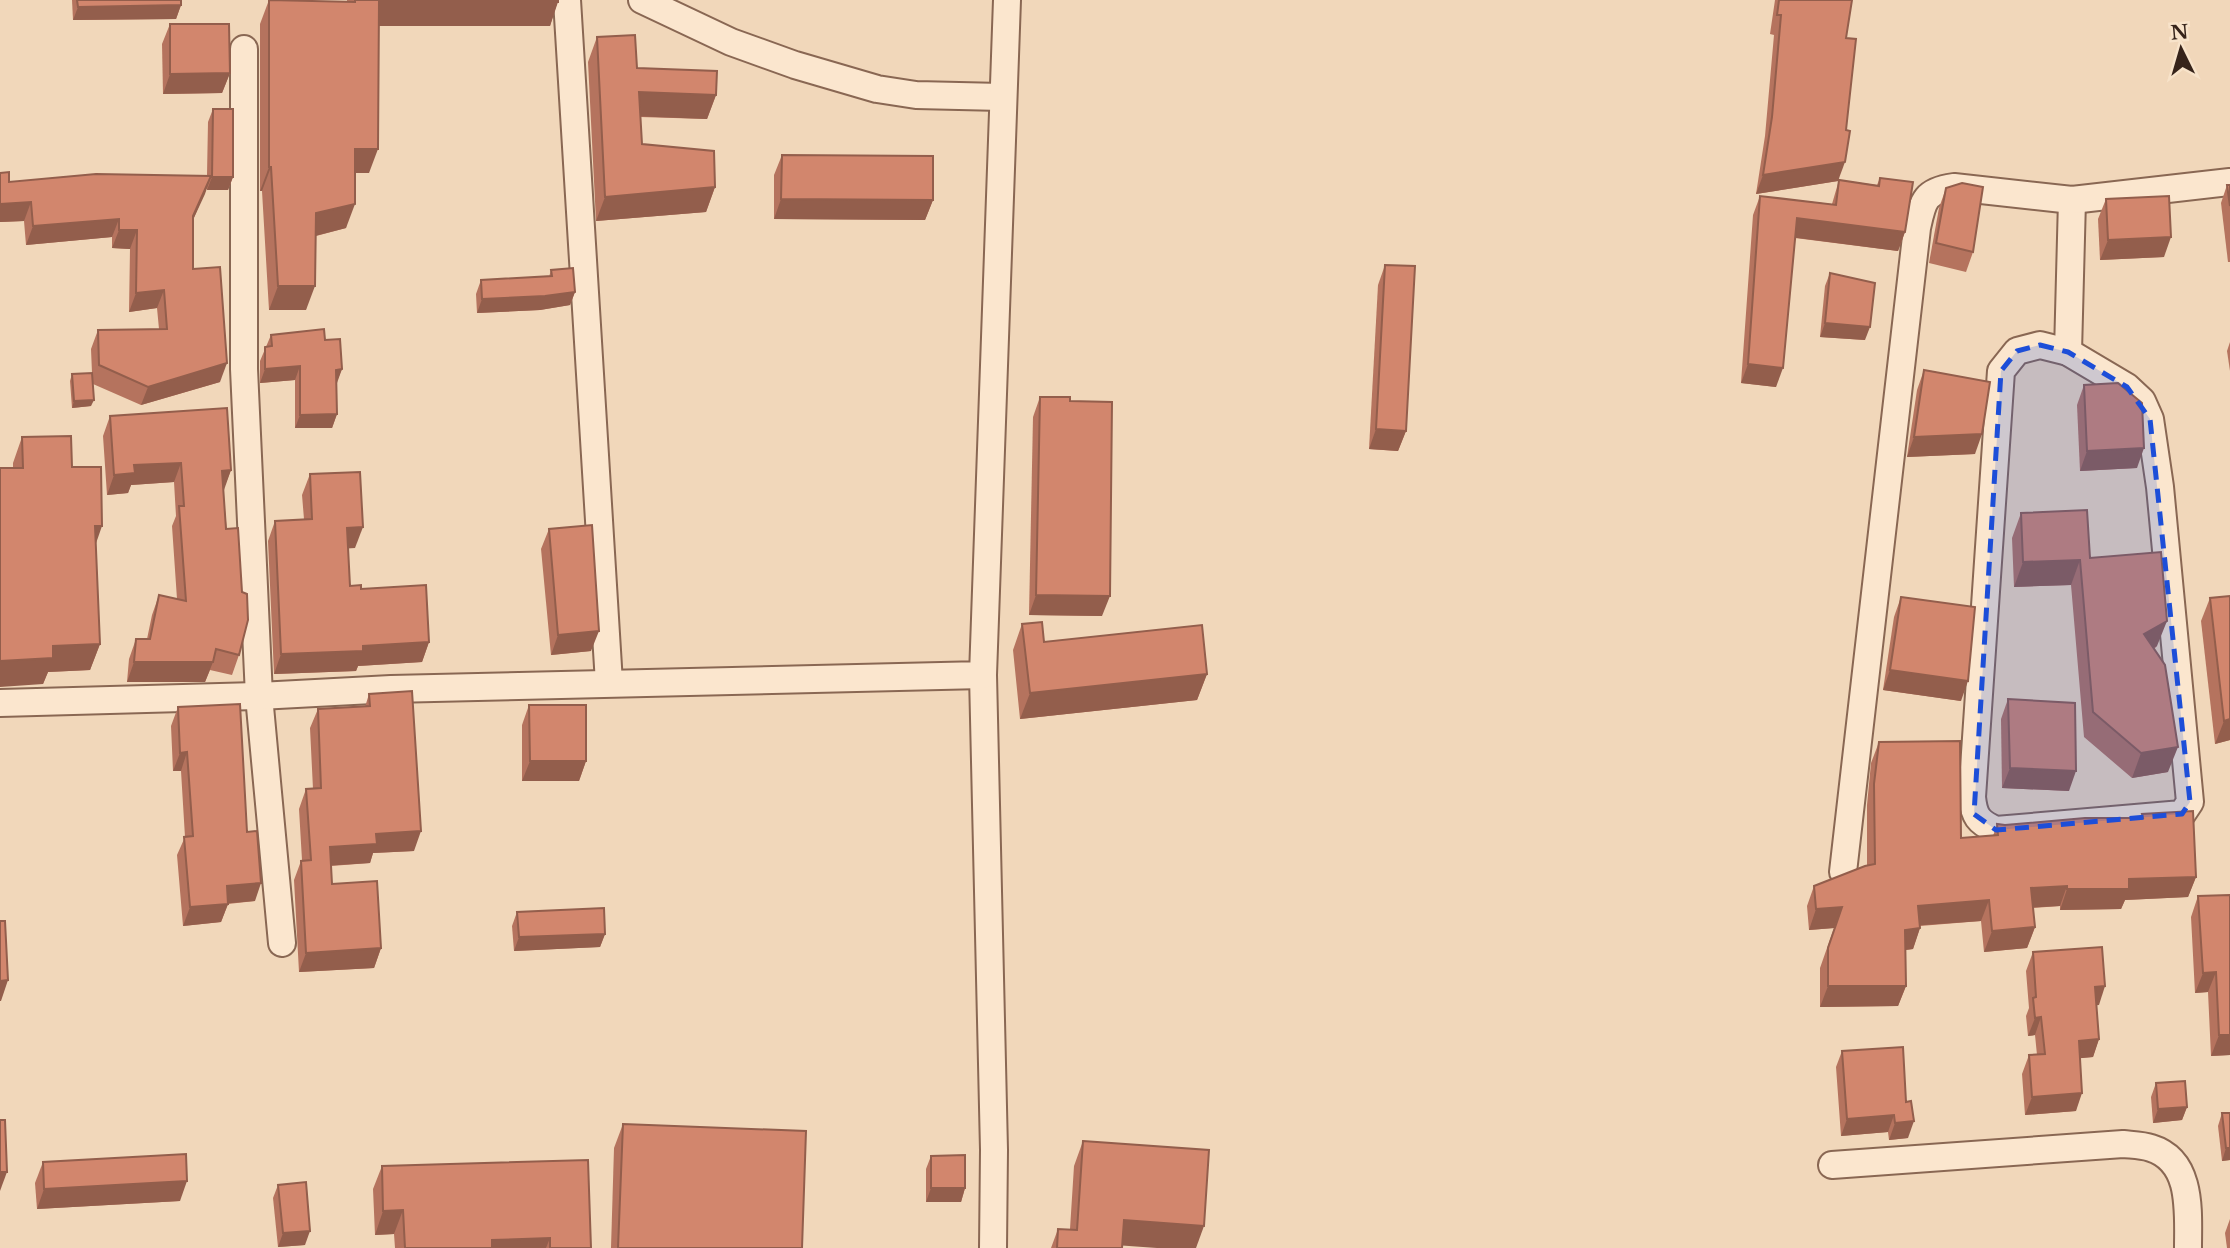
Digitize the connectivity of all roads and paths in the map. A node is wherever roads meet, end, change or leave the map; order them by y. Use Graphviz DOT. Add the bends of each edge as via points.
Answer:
graph roads {
  1 [pos="567,0"];
  2 [pos="642,0"];
  3 [pos="1007,0"];
  4 [pos="244,49"];
  5 [pos="1002,97"];
  6 [pos="2230,182"];
  7 [pos="2072,200"];
  8 [pos="2068,352"];
  9 [pos="983,675"];
  10 [pos="609,683"];
  11 [pos="259,696"];
  12 [pos="0,703"];
  13 [pos="1843,872"];
  14 [pos="282,943"];
  15 [pos="1832,1165"];
  16 [pos="993,1248"];
  17 [pos="2188,1248"];
  1 -- 10 [label="street"];
  2 -- 5 [label="street" via="731,42 877,89"];
  3 -- 5 [label="street"];
  4 -- 11 [label="street" via="244,369"];
  5 -- 9 [label="street"];
  6 -- 7 [label="street"];
  7 -- 8 [label="street"];
  7 -- 13 [label="street" via="1954,187 1936,190 1922,208"];
  8 -- 8 [label="street" via="2127,387 2142,401 2150,419 2190,802 2182,814 1996,830 1974,814 1972,797 2001,371 2017,351 2040,345"];
  9 -- 10 [label="street"];
  9 -- 16 [label="street"];
  10 -- 11 [label="street"];
  11 -- 12 [label="street"];
  11 -- 14 [label="street"];
  15 -- 17 [label="street" via="2123,1144 2151,1148 2172,1160 2180,1171 2187,1195"];
}
